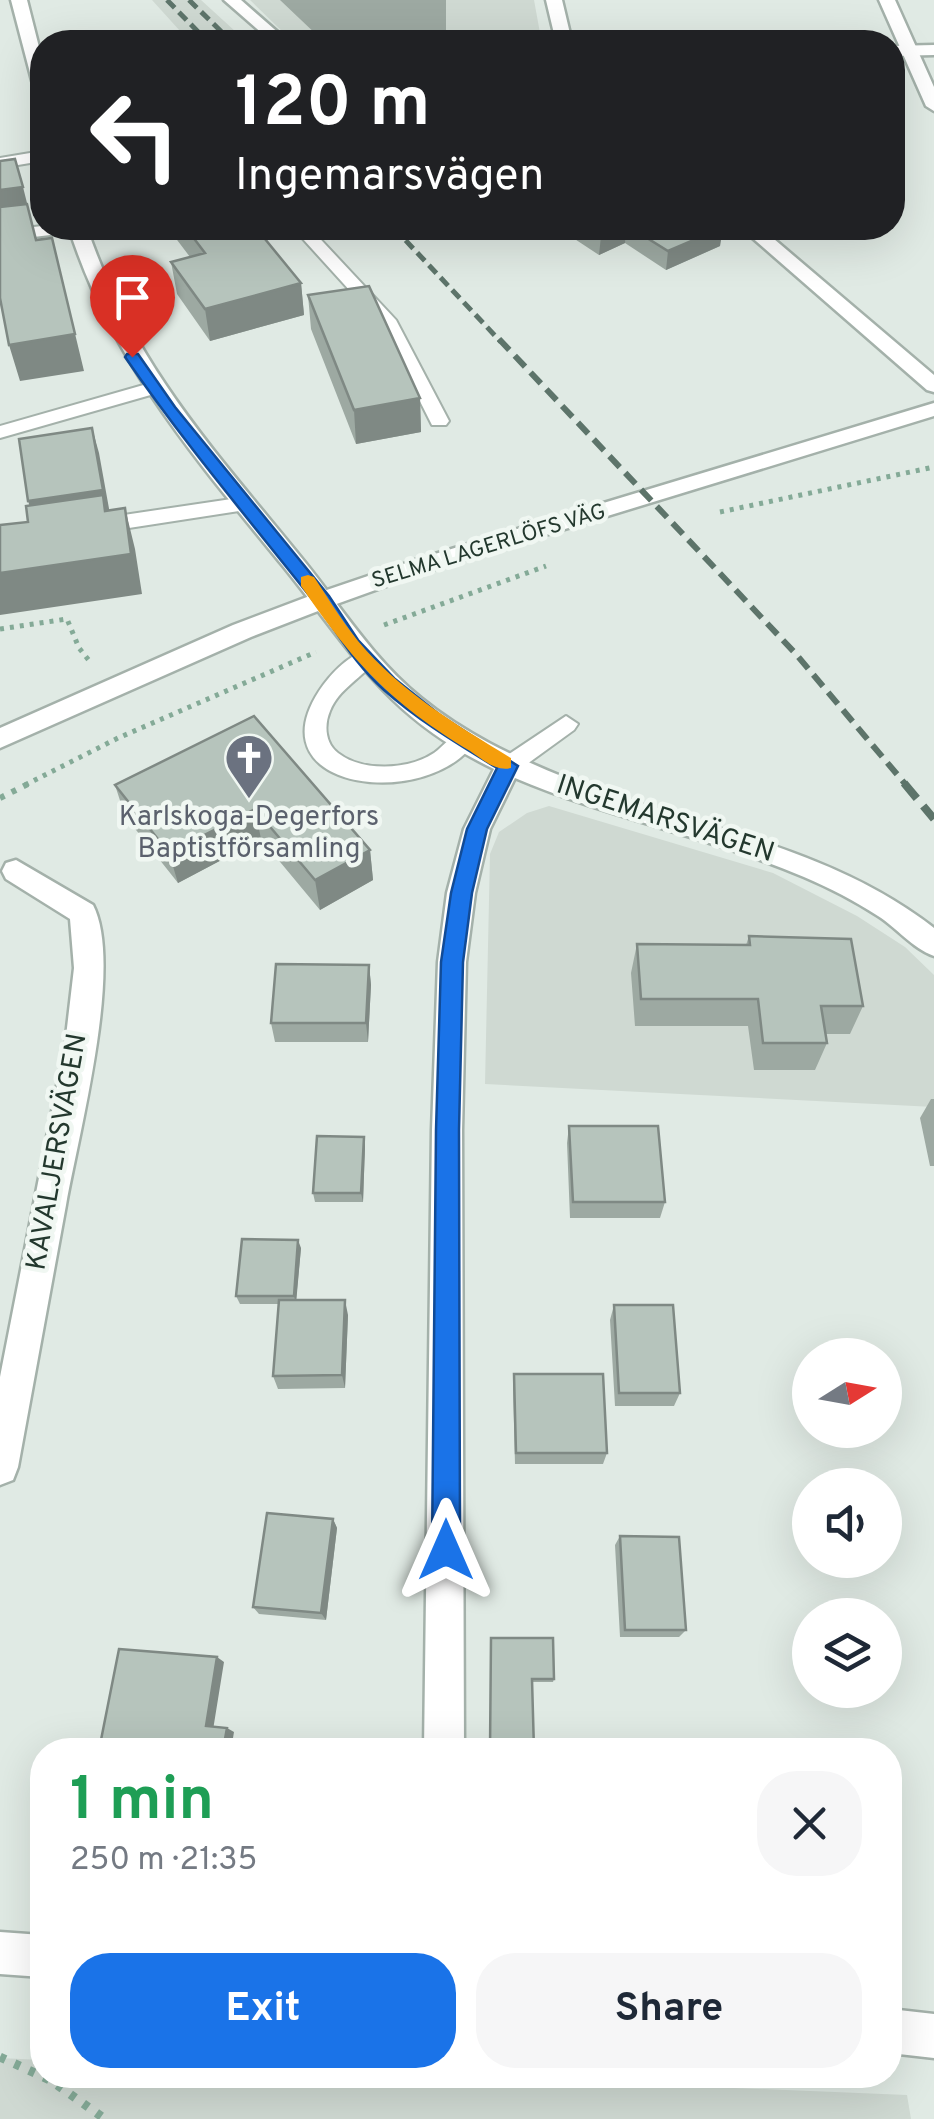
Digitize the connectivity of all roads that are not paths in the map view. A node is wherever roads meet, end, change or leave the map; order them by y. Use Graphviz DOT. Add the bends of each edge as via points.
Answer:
graph roads {
  1 [pos="19,0"];
  2 [pos="232,0"];
  3 [pos="554,0"];
  4 [pos="886,0"];
  5 [pos="267,30"];
  6 [pos="561,30"];
  7 [pos="894,30"];
  8 [pos="30,42"];
  9 [pos="934,50"];
  10 [pos="905,51"];
  11 [pos="905,59"];
  12 [pos="934,106"];
  13 [pos="30,158"];
  14 [pos="0,163"];
  15 [pos="30,232"];
  16 [pos="0,236"];
  17 [pos="82,240"];
  18 [pos="312,240"];
  19 [pos="764,240"];
  20 [pos="934,386"];
  21 [pos="154,388"];
  22 [pos="934,409"];
  23 [pos="439,420"];
  24 [pos="0,432"];
  25 [pos="245,504"];
  26 [pos="75,530"];
  27 [pos="323,600"];
  28 [pos="356,649"];
  29 [pos="566,724"];
  30 [pos="0,739"];
  31 [pos="465,739"];
  32 [pos="508,766"];
  33 [pos="16,871"];
  34 [pos="934,944"];
  35 [pos="0,1467"];
  36 [pos="444,1738"];
  37 [pos="0,1952"];
  38 [pos="30,1955"];
  39 [pos="902,2033"];
  40 [pos="934,2036"];
  1 -- 8 [label="street"];
  2 -- 5 [label="street"];
  3 -- 6 [label="street"];
  4 -- 7 [label="street"];
  9 -- 10 [label="street"];
  11 -- 12 [label="street"];
  13 -- 14 [label="lane"];
  15 -- 16 [label="lane"];
  17 -- 21 [label="street, INGEMARSVÄGEN" via="104,304"];
  18 -- 23 [label="lane" via="390,324"];
  19 -- 20 [label="street"];
  21 -- 24 [label="lane"];
  21 -- 25 [label="street, INGEMARSVÄGEN"];
  22 -- 27 [label="street, SELMA LAGERLÖFS VÄG"];
  25 -- 26 [label="lane"];
  25 -- 27 [label="street, INGEMARSVÄGEN"];
  27 -- 28 [label="street, INGEMARSVÄGEN"];
  27 -- 30 [label="street, SELMA LAGERLÖFS VÄG"];
  28 -- 31 [label="street, INGEMARSVÄGEN" via="434,720"];
  28 -- 31 [label="lane" via="318,704 313,725 332,766 386,775 437,763"];
  29 -- 32 [label="lane"];
  31 -- 32 [label="street, INGEMARSVÄGEN"];
  32 -- 34 [label="street, INGEMARSVÄGEN" via="828,876"];
  32 -- 36 [label="street" via="477,829 452,962"];
  33 -- 35 [label="street, KAVALJERSVÄGEN" via="82,913 90,960"];
  37 -- 38 [label="street"];
  39 -- 40 [label="street"];
}
